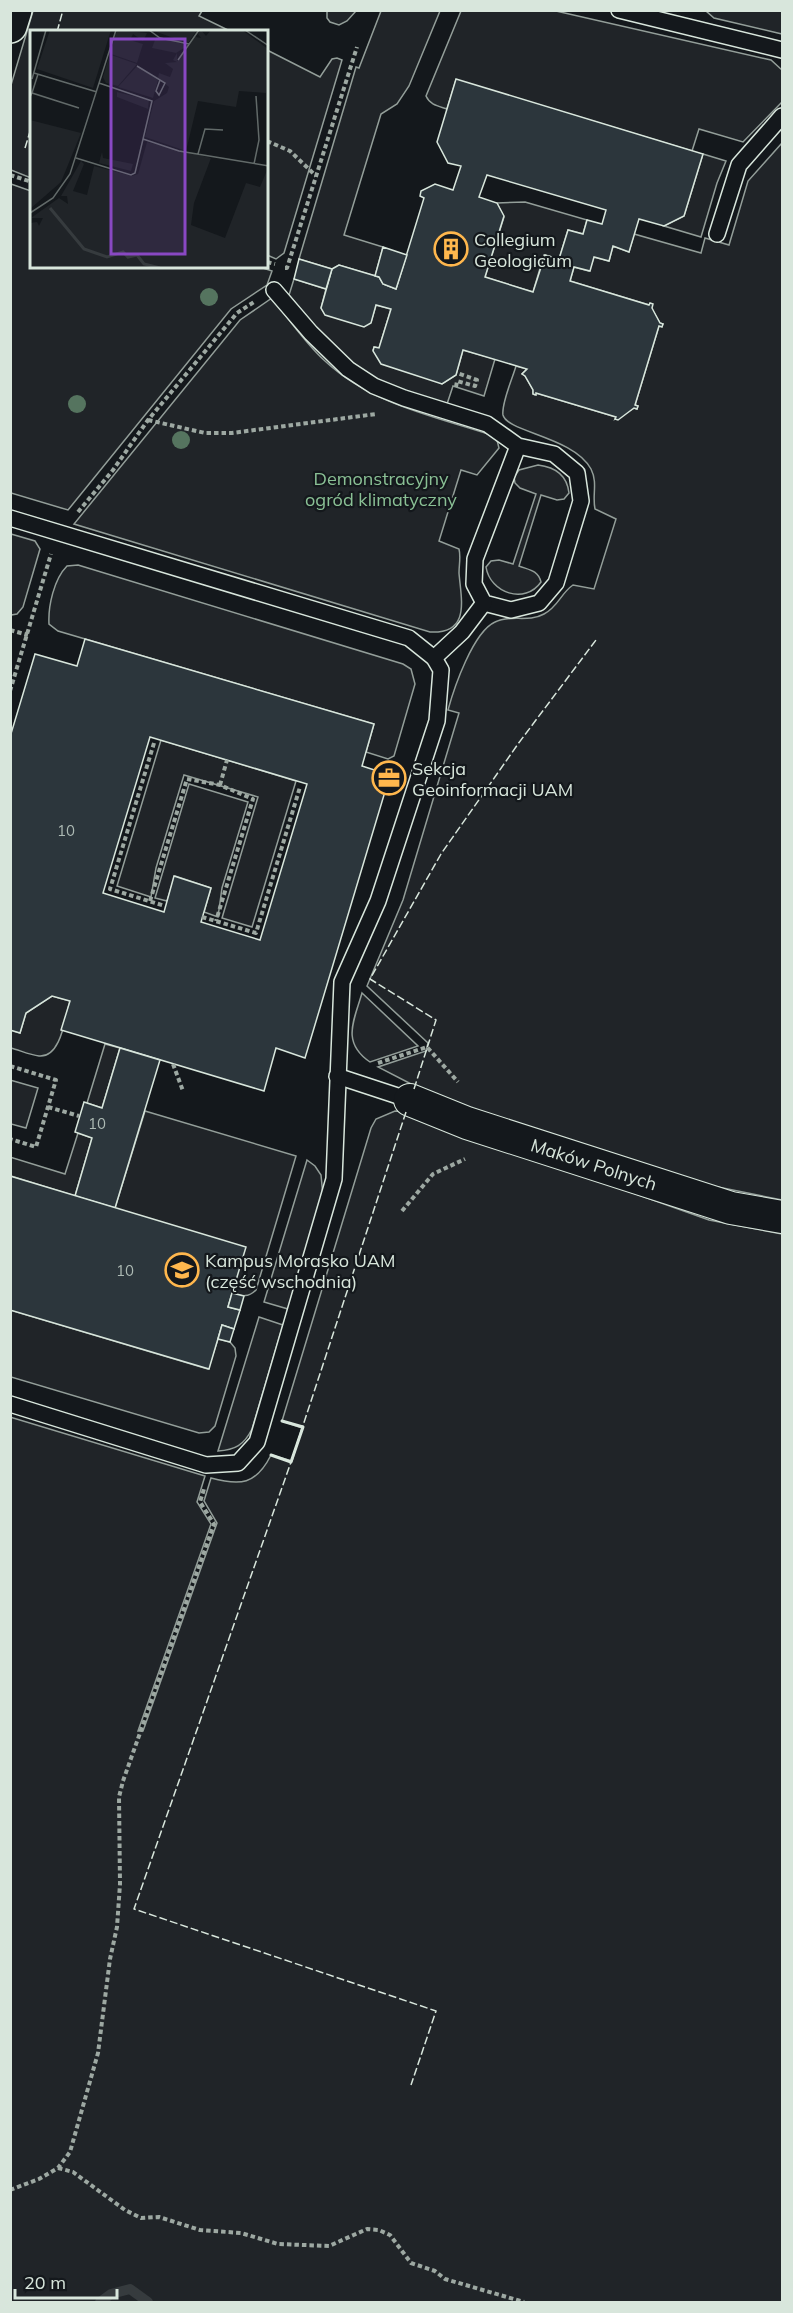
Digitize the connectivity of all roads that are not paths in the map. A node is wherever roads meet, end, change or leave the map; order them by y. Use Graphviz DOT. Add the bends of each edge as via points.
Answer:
graph roads {
  1 [pos="15,10"];
  2 [pos="620,10"];
  3 [pos="10,26"];
  4 [pos="783,50"];
  5 [pos="783,116"];
  6 [pos="717,234"];
  7 [pos="274,290"];
  8 [pos="518,446"];
  9 [pos="10,518"];
  10 [pos="484,603"];
  11 [pos="434,658"];
  12 [pos="338,1076"];
  13 [pos="410,1100"];
  14 [pos="783,1217"];
  15 [pos="10,1404"];
  1 -- 3 [label="street"];
  2 -- 4 [label="lane"];
  5 -- 6 [label="lane" via="739,165"];
  7 -- 8 [label="lane" via="348,369 374,386 487,424"];
  8 -- 10 [label="lane" via="475,559 474,584"];
  8 -- 10 [label="lane" via="554,454 577,473 582,501 556,583 539,603 512,610"];
  9 -- 11 [label="lane" via="409,638"];
  10 -- 11 [label="lane" via="462,632"];
  11 -- 12 [label="lane" via="441,670 437,722 378,901 342,982"];
  12 -- 13 [label="lane"];
  12 -- 15 [label="lane" via="334,1179 257,1442 238,1463 206,1465"];
  13 -- 14 [label="street, Maków Polnych" via="467,1123 731,1208"];
}
